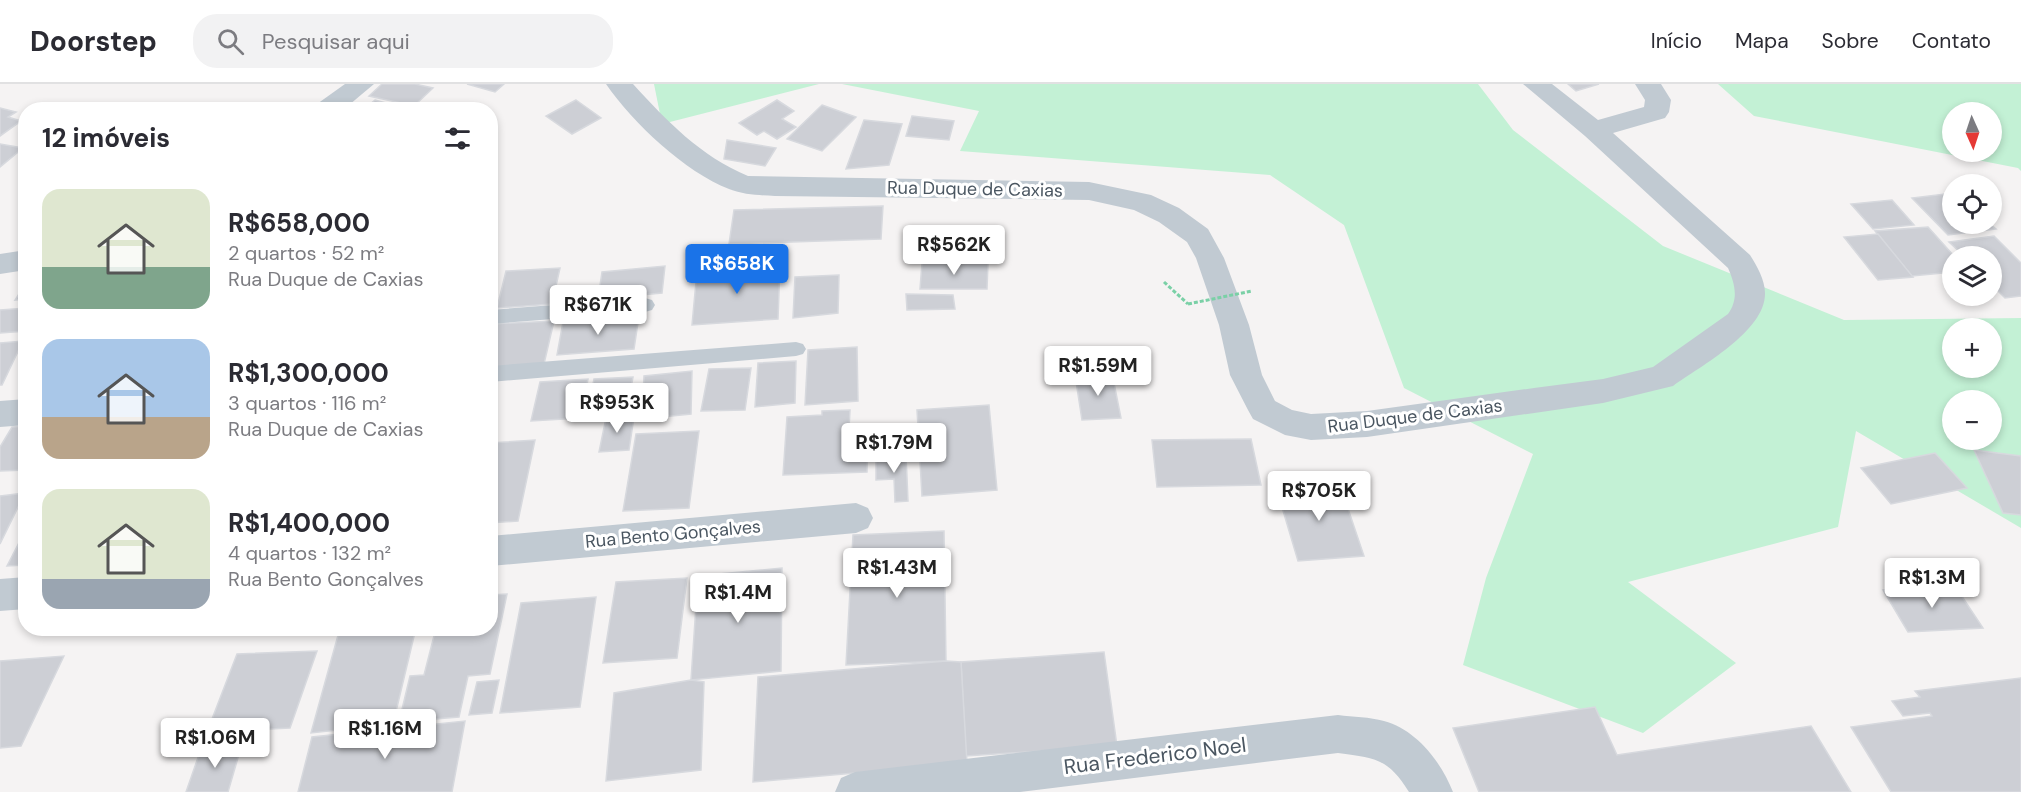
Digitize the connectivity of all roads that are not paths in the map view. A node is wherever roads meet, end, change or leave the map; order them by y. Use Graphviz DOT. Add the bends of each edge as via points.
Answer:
graph roads {
  1 [pos="361,84"];
  2 [pos="619,84"];
  3 [pos="1536,84"];
  4 [pos="1648,84"];
  5 [pos="337,102"];
  6 [pos="1594,130"];
  7 [pos="18,261"];
  8 [pos="0,264"];
  9 [pos="645,305"];
  10 [pos="498,316"];
  11 [pos="795,349"];
  12 [pos="498,373"];
  13 [pos="18,413"];
  14 [pos="0,414"];
  15 [pos="856,518"];
  16 [pos="498,550"];
  17 [pos="18,594"];
  18 [pos="0,595"];
  19 [pos="855,792"];
  20 [pos="1432,792"];
  1 -- 5 [label="street"];
  2 -- 6 [label="street, Rua Duque de Caxias" via="665,133 715,172 741,184 1089,191 1141,202 1169,215 1198,236 1210,258 1246,375 1264,410 1285,422 1311,427 1367,424 1534,401 1662,377 1739,322 1749,310 1750,282 1740,262"];
  3 -- 6 [label="street, Rua Duque de Caxias"];
  4 -- 6 [label="street" via="1658,100 1656,112"];
  7 -- 8 [label="street"];
  9 -- 10 [label="lane"];
  11 -- 12 [label="lane"];
  13 -- 14 [label="street"];
  15 -- 16 [label="street, Rua Bento Gonçalves"];
  17 -- 18 [label="street"];
  19 -- 20 [label="street, Rua Frederico Noel" via="1338,734 1384,740 1414,763"];
}
